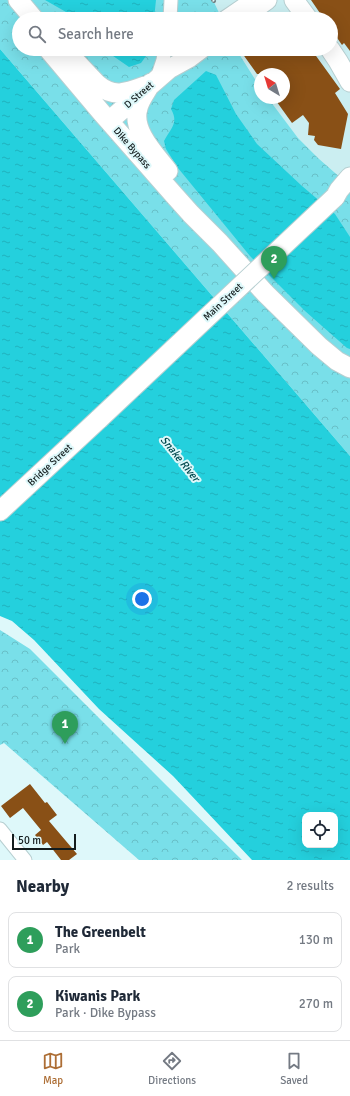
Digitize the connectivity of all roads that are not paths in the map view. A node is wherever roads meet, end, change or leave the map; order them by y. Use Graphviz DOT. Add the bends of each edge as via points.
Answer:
graph roads {
  1 [pos="171,0"];
  2 [pos="263,1"];
  3 [pos="170,12"];
  4 [pos="240,12"];
  5 [pos="249,12"];
  6 [pos="54,56"];
  7 [pos="64,56"];
  8 [pos="71,56"];
  9 [pos="164,56"];
  10 [pos="179,56"];
  11 [pos="192,56"];
  12 [pos="339,59"];
  13 [pos="159,77"];
  14 [pos="350,82"];
  15 [pos="112,118"];
  16 [pos="350,177"];
  17 [pos="344,194"];
  18 [pos="196,210"];
  19 [pos="220,243"];
  20 [pos="350,368"];
  21 [pos="99,418"];
  22 [pos="0,511"];
  23 [pos="0,828"];
  24 [pos="25,860"];
  1 -- 3 [label="street"];
  2 -- 4 [label="main road"];
  2 -- 5 [label="highway"];
  6 -- 15 [label="highway, Dike Bypass"];
  7 -- 15 [label="highway, Dike Bypass"];
  8 -- 13 [label="highway" via="107,92 126,92"];
  9 -- 13 [label="street"];
  10 -- 13 [label="main road, D Street"];
  11 -- 13 [label="highway, D Street"];
  12 -- 14 [label="highway"];
  13 -- 15 [label="highway, D Street"];
  13 -- 18 [label="highway" via="138,106 138,127"];
  15 -- 18 [label="highway, Dike Bypass"];
  15 -- 19 [label="highway, Dike Bypass" via="191,214"];
  16 -- 17 [label="highway, Main Street" via="339,190"];
  17 -- 21 [label="highway, Main Street, bridge"];
  18 -- 19 [label="highway, Dike Bypass"];
  19 -- 20 [label="highway, Dike Bypass" via="303,331 330,356"];
  21 -- 22 [label="highway, Bridge Street"];
  23 -- 24 [label="street"];
}
